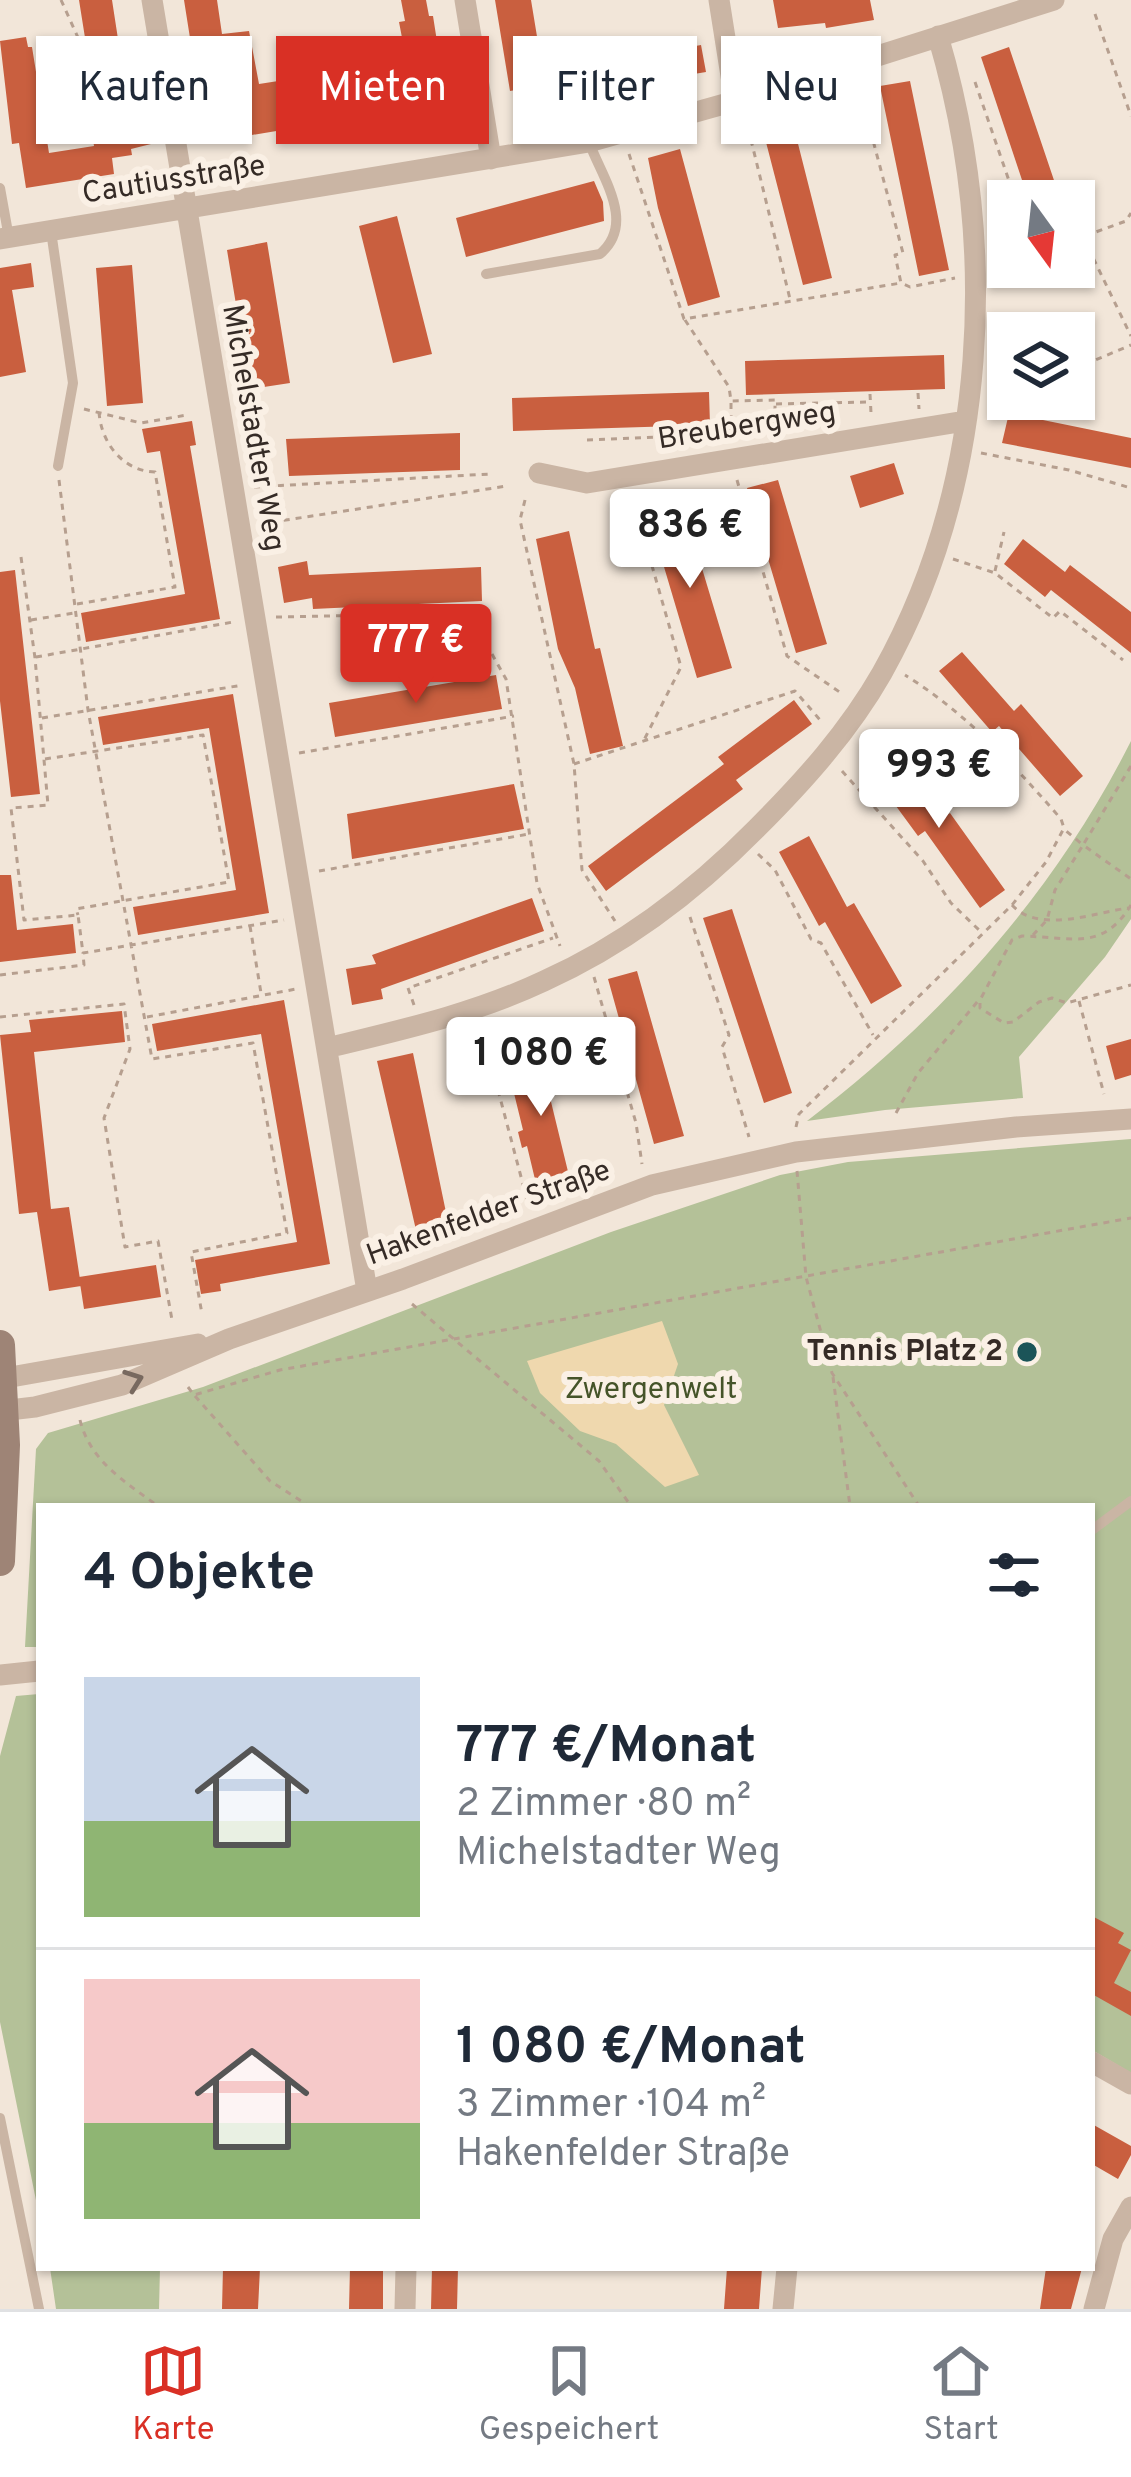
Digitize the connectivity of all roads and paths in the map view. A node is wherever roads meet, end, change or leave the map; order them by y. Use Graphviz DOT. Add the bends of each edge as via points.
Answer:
graph roads {
  1 [pos="61,0"];
  2 [pos="152,0"];
  3 [pos="465,0"];
  4 [pos="719,0"];
  5 [pos="1054,0"];
  6 [pos="1025,4"];
  7 [pos="1095,14"];
  8 [pos="77,36"];
  9 [pos="724,36"];
  10 [pos="938,36"];
  11 [pos="881,57"];
  12 [pos="975,82"];
  13 [pos="1131,116"];
  14 [pos="577,144"];
  15 [pos="590,144"];
  16 [pos="752,144"];
  17 [pos="874,144"];
  18 [pos="628,153"];
  19 [pos="491,159"];
  20 [pos="1005,169"];
  21 [pos="993,172"];
  22 [pos="1009,180"];
  23 [pos="0,188"];
  24 [pos="185,209"];
  25 [pos="1131,213"];
  26 [pos="51,231"];
  27 [pos="1095,232"];
  28 [pos="4,239"];
  29 [pos="1095,263"];
  30 [pos="486,274"];
  31 [pos="964,276"];
  32 [pos="901,283"];
  33 [pos="790,301"];
  34 [pos="684,319"];
  35 [pos="1131,336"];
  36 [pos="1131,345"];
  37 [pos="1095,360"];
  38 [pos="918,393"];
  39 [pos="870,394"];
  40 [pos="987,397"];
  41 [pos="981,398"];
  42 [pos="731,401"];
  43 [pos="871,402"];
  44 [pos="775,404"];
  45 [pos="70,407"];
  46 [pos="98,412"];
  47 [pos="919,413"];
  48 [pos="187,415"];
  49 [pos="872,421"];
  50 [pos="964,422"];
  51 [pos="776,436"];
  52 [pos="587,440"];
  53 [pos="731,443"];
  54 [pos="694,449"];
  55 [pos="973,452"];
  56 [pos="58,466"];
  57 [pos="735,471"];
  58 [pos="539,473"];
  59 [pos="490,474"];
  60 [pos="507,485"];
  61 [pos="252,487"];
  62 [pos="630,488"];
  63 [pos="1131,488"];
  64 [pos="525,500"];
  65 [pos="259,524"];
  66 [pos="1004,532"];
  67 [pos="944,556"];
  68 [pos="21,557"];
  69 [pos="994,573"];
  70 [pos="76,605"];
  71 [pos="76,613"];
  72 [pos="274,617"];
  73 [pos="30,620"];
  74 [pos="235,622"];
  75 [pos="82,649"];
  76 [pos="35,658"];
  77 [pos="1123,660"];
  78 [pos="896,670"];
  79 [pos="245,685"];
  80 [pos="847,698"];
  81 [pos="88,710"];
  82 [pos="514,716"];
  83 [pos="42,718"];
  84 [pos="827,726"];
  85 [pos="642,743"];
  86 [pos="298,753"];
  87 [pos="96,754"];
  88 [pos="44,759"];
  89 [pos="832,762"];
  90 [pos="574,764"];
  91 [pos="1131,766"];
  92 [pos="1064,828"];
  93 [pos="530,834"];
  94 [pos="1083,844"];
  95 [pos="752,849"];
  96 [pos="317,871"];
  97 [pos="1131,879"];
  98 [pos="122,901"];
  99 [pos="1012,905"];
  100 [pos="684,907"];
  101 [pos="1130,907"];
  102 [pos="78,915"];
  103 [pos="286,920"];
  104 [pos="1047,920"];
  105 [pos="616,922"];
  106 [pos="250,926"];
  107 [pos="983,934"];
  108 [pos="1032,937"];
  109 [pos="555,938"];
  110 [pos="133,945"];
  111 [pos="83,953"];
  112 [pos="564,953"];
  113 [pos="592,969"];
  114 [pos="0,975"];
  115 [pos="1131,986"];
  116 [pos="298,988"];
  117 [pos="262,995"];
  118 [pos="1079,999"];
  119 [pos="980,1000"];
  120 [pos="417,1012"];
  121 [pos="0,1017"];
  122 [pos="145,1017"];
  123 [pos="875,1038"];
  124 [pos="326,1048"];
  125 [pos="499,1090"];
  126 [pos="1104,1094"];
  127 [pos="896,1113"];
  128 [pos="1131,1119"];
  129 [pos="796,1127"];
  130 [pos="749,1137"];
  131 [pos="796,1166"];
  132 [pos="644,1172"];
  133 [pos="531,1215"];
  134 [pos="1131,1218"];
  135 [pos="806,1277"];
  136 [pos="367,1291"];
  137 [pos="412,1304"];
  138 [pos="202,1314"];
  139 [pos="172,1320"];
  140 [pos="229,1339"];
  141 [pos="458,1339"];
  142 [pos="0,1345"];
  143 [pos="832,1373"];
  144 [pos="188,1387"];
  145 [pos="2,1395"];
  146 [pos="194,1395"];
  147 [pos="80,1420"];
  148 [pos="1131,1502"];
  149 [pos="154,1503"];
  150 [pos="304,1503"];
  151 [pos="629,1503"];
  152 [pos="850,1503"];
  153 [pos="917,1503"];
  154 [pos="1095,1528"];
  155 [pos="0,1561"];
  156 [pos="36,1672"];
  157 [pos="0,1675"];
  158 [pos="1095,2064"];
  159 [pos="1131,2084"];
  160 [pos="0,2118"];
  161 [pos="1131,2207"];
  162 [pos="406,2271"];
  163 [pos="787,2271"];
  164 [pos="39,2309"];
  165 [pos="405,2309"];
  166 [pos="783,2309"];
  167 [pos="1094,2309"];
  1 -- 8 [label="path"];
  2 -- 24 [label="street, Michelstadter Weg"];
  3 -- 19 [label="street"];
  4 -- 9 [label="street"];
  5 -- 6 [label="street, Cautiusstraße"];
  6 -- 10 [label="street, Cautiusstraße"];
  7 -- 13 [label="path"];
  10 -- 11 [label="street, Cautiusstraße"];
  10 -- 50 [label="street" via="975,231"];
  12 -- 20 [label="path"];
  14 -- 19 [label="street, Cautiusstraße"];
  15 -- 30 [label="lane" via="616,204 609,247"];
  16 -- 33 [label="path"];
  17 -- 32 [label="path" via="903,253 895,255"];
  18 -- 34 [label="path"];
  19 -- 24 [label="street, Cautiusstraße"];
  20 -- 21 [label="path"];
  20 -- 22 [label="path"];
  23 -- 28 [label="lane"];
  24 -- 26 [label="street, Cautiusstraße"];
  24 -- 124 [label="street, Michelstadter Weg"];
  25 -- 27 [label="path"];
  26 -- 28 [label="street, Cautiusstraße"];
  26 -- 45 [label="lane" via="71,352"];
  29 -- 35 [label="path"];
  31 -- 32 [label="path"];
  32 -- 33 [label="path"];
  33 -- 34 [label="path"];
  34 -- 42 [label="path"];
  36 -- 37 [label="path"];
  38 -- 47 [label="path"];
  39 -- 43 [label="path"];
  40 -- 41 [label="path"];
  42 -- 44 [label="path"];
  42 -- 53 [label="path"];
  43 -- 44 [label="path"];
  43 -- 49 [label="path"];
  44 -- 51 [label="path"];
  45 -- 46 [label="path"];
  45 -- 56 [label="lane"];
  46 -- 48 [label="path" via="141,423"];
  46 -- 70 [label="path" via="114,451 135,470 155,472 176,587"];
  50 -- 58 [label="street, Breubergweg" via="587,483"];
  50 -- 124 [label="street" via="930,564 879,677 825,755 736,850 663,910 548,980 441,1020"];
  52 -- 54 [label="path" via="684,436"];
  55 -- 63 [label="path"];
  56 -- 70 [label="path"];
  57 -- 80 [label="path" via="787,656"];
  59 -- 61 [label="path"];
  60 -- 65 [label="path"];
  62 -- 85 [label="path" via="681,668"];
  64 -- 90 [label="path" via="520,520"];
  66 -- 69 [label="path"];
  67 -- 69 [label="path"];
  68 -- 73 [label="path"];
  69 -- 77 [label="path"];
  70 -- 71 [label="path"];
  71 -- 73 [label="path"];
  71 -- 75 [label="path"];
  72 -- 82 [label="path" via="469,613 506,679"];
  73 -- 76 [label="path"];
  74 -- 75 [label="path"];
  75 -- 76 [label="path"];
  75 -- 81 [label="path"];
  76 -- 83 [label="path"];
  78 -- 92 [label="path" via="1000,750"];
  79 -- 81 [label="path"];
  81 -- 83 [label="path"];
  81 -- 87 [label="path"];
  82 -- 86 [label="path"];
  82 -- 93 [label="path"];
  83 -- 88 [label="path"];
  84 -- 85 [label="path" via="795,691"];
  85 -- 90 [label="path"];
  87 -- 88 [label="path"];
  87 -- 98 [label="path"];
  87 -- 98 [label="path" via="203,735 229,883"];
  88 -- 102 [label="path" via="48,805 11,808 24,920"];
  89 -- 107 [label="path"];
  90 -- 105 [label="path" via="582,870"];
  91 -- 94 [label="path"];
  92 -- 94 [label="path"];
  92 -- 99 [label="path"];
  93 -- 96 [label="path"];
  93 -- 109 [label="path"];
  94 -- 97 [label="path"];
  94 -- 104 [label="path"];
  95 -- 123 [label="path" via="775,869"];
  98 -- 102 [label="path" via="76,909"];
  98 -- 110 [label="path"];
  99 -- 104 [label="path"];
  99 -- 107 [label="path"];
  100 -- 130 [label="path" via="729,1035 722,1047"];
  101 -- 104 [label="path"];
  101 -- 108 [label="path" via="1098,938"];
  102 -- 111 [label="path"];
  103 -- 106 [label="path"];
  104 -- 108 [label="path"];
  106 -- 110 [label="path"];
  106 -- 117 [label="path"];
  107 -- 123 [label="path"];
  108 -- 119 [label="path" via="1012,940"];
  109 -- 112 [label="path"];
  109 -- 120 [label="path" via="408,988"];
  110 -- 111 [label="path"];
  110 -- 122 [label="path"];
  111 -- 114 [label="path" via="84,965"];
  113 -- 132 [label="path"];
  115 -- 118 [label="path"];
  116 -- 117 [label="path"];
  117 -- 122 [label="path"];
  118 -- 119 [label="path" via="1052,998 1004,1023"];
  118 -- 126 [label="path"];
  119 -- 127 [label="path" via="918,1073"];
  121 -- 139 [label="path" via="124,1004 130,1049 104,1118 107,1140 125,1247 158,1241"];
  122 -- 138 [label="path" via="152,1059 254,1043 287,1233 190,1252"];
  123 -- 129 [label="path" via="799,1114"];
  124 -- 136 [label="street, Michelstadter Weg"];
  125 -- 133 [label="path"];
  128 -- 136 [label="street, Hakenfelder Straße" via="796,1152 652,1185"];
  131 -- 135 [label="path"];
  134 -- 135 [label="path"];
  135 -- 141 [label="path"];
  135 -- 143 [label="path"];
  136 -- 140 [label="street, Hakenfelder Straße"];
  137 -- 141 [label="path"];
  140 -- 145 [label="street, Hakenfelder Straße"];
  145 -- 140 [label="street, Hakenfelder Straße, one-way" via="35,1408 122,1384"];
  141 -- 146 [label="path" via="280,1370"];
  141 -- 151 [label="path" via="599,1461"];
  142 -- 145 [label="main road"];
  143 -- 152 [label="path"];
  143 -- 153 [label="path"];
  144 -- 146 [label="path"];
  145 -- 155 [label="main road"];
  146 -- 150 [label="path" via="270,1481"];
  147 -- 149 [label="path" via="86,1444"];
  148 -- 154 [label="lane"];
  156 -- 157 [label="street"];
  158 -- 159 [label="street"];
  160 -- 164 [label="lane"];
  161 -- 167 [label="street"];
  162 -- 165 [label="street"];
  163 -- 166 [label="street"];
}
